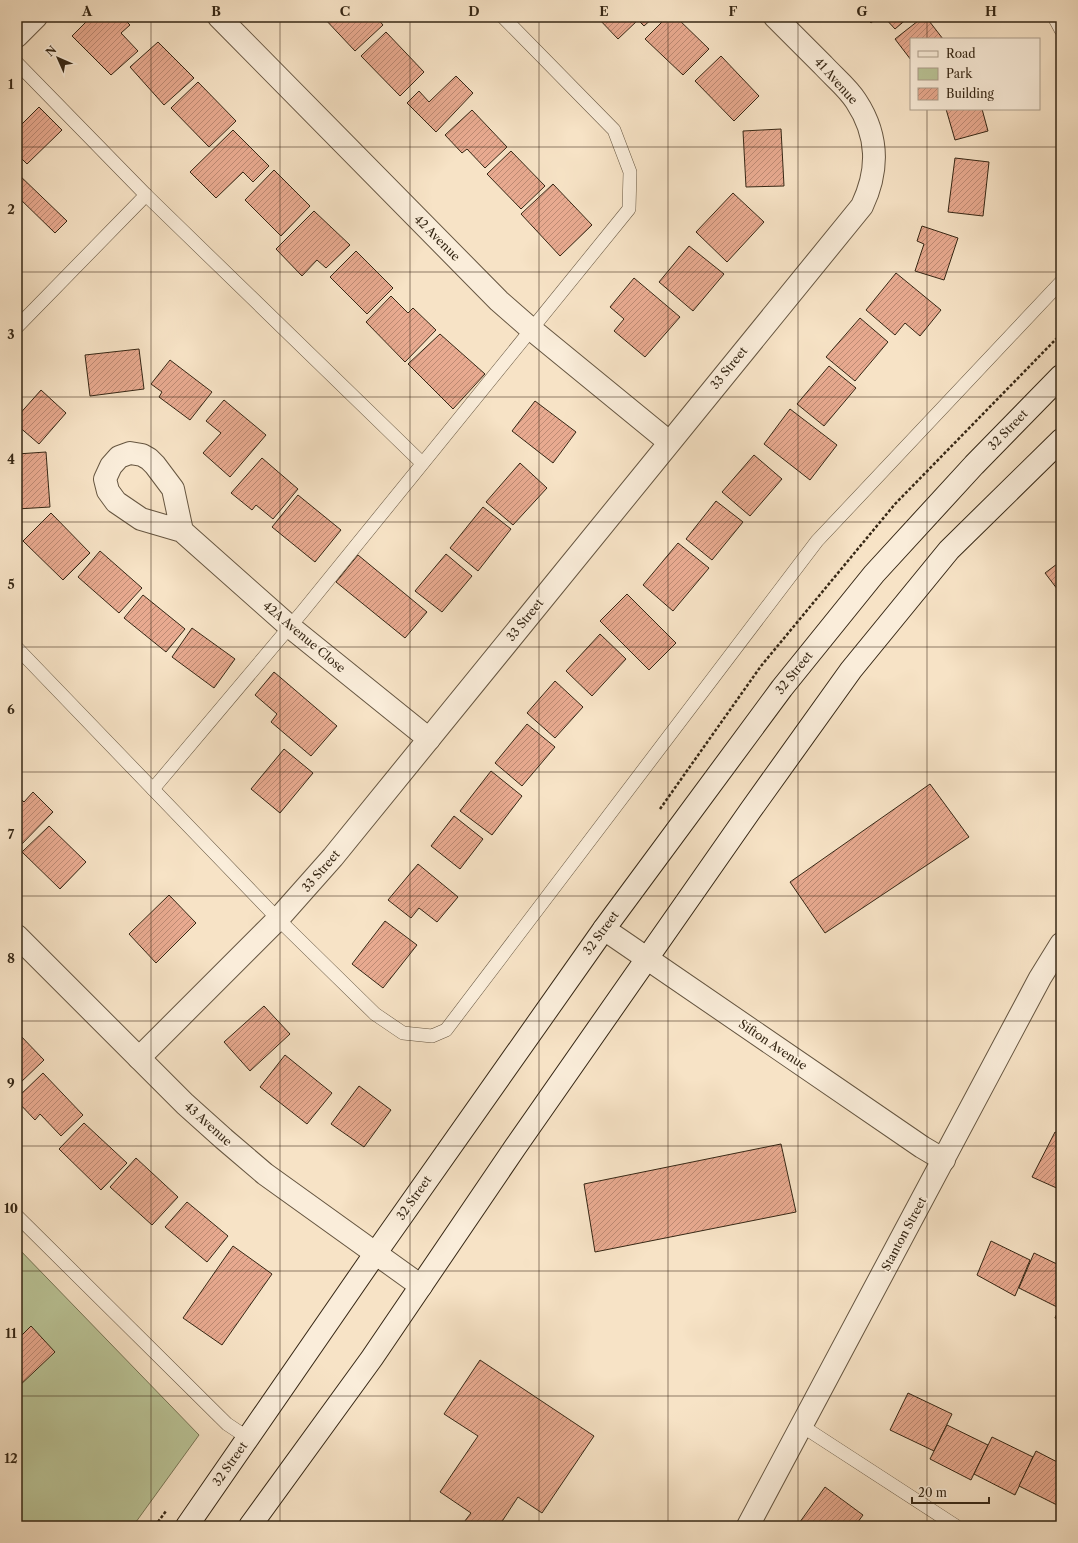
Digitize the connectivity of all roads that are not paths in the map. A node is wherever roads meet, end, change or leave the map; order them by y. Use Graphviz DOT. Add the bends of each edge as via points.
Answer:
graph roads {
  1 [pos="36,17"];
  2 [pos="219,17"];
  3 [pos="503,17"];
  4 [pos="775,17"];
  5 [pos="1054,17"];
  6 [pos="1061,30"];
  7 [pos="17,36"];
  8 [pos="17,64"];
  9 [pos="874,157"];
  10 [pos="146,195"];
  11 [pos="1061,282"];
  12 [pos="17,327"];
  13 [pos="531,329"];
  14 [pos="1061,376"];
  15 [pos="1061,440"];
  16 [pos="669,442"];
  17 [pos="422,463"];
  18 [pos="182,531"];
  19 [pos="289,626"];
  20 [pos="17,648"];
  21 [pos="429,739"];
  22 [pos="153,789"];
  23 [pos="278,919"];
  24 [pos="604,929"];
  25 [pos="17,936"];
  26 [pos="1061,944"];
  27 [pos="647,959"];
  28 [pos="139,1058"];
  29 [pos="944,1160"];
  30 [pos="17,1216"];
  31 [pos="374,1254"];
  32 [pos="421,1286"];
  33 [pos="802,1426"];
  34 [pos="248,1438"];
  35 [pos="187,1526"];
  36 [pos="250,1526"];
  37 [pos="748,1526"];
  38 [pos="956,1526"];
  1 -- 7 [label="street"];
  2 -- 13 [label="street, 42 Avenue" via="494,295"];
  3 -- 13 [label="lane" via="614,130 630,172 629,209"];
  4 -- 9 [label="street, 41 Avenue" via="856,100 870,129"];
  5 -- 6 [label="lane"];
  8 -- 10 [label="lane"];
  9 -- 16 [label="street, 33 Street" via="874,173 862,206"];
  10 -- 12 [label="lane"];
  10 -- 17 [label="lane"];
  11 -- 23 [label="lane" via="817,541 446,1030 432,1036 403,1033 375,1014"];
  13 -- 16 [label="street, 42 Avenue"];
  13 -- 17 [label="lane"];
  14 -- 24 [label="street, 32 Street" via="974,465 869,580 782,688"];
  15 -- 27 [label="street" via="948,550 851,670"];
  16 -- 21 [label="street, 33 Street"];
  17 -- 19 [label="lane"];
  18 -- 19 [label="street, 42A Avenue Close"];
  19 -- 21 [label="street, 42A Avenue Close"];
  19 -- 22 [label="lane"];
  20 -- 22 [label="lane"];
  21 -- 23 [label="street, 33 Street" via="333,857"];
  22 -- 23 [label="lane"];
  23 -- 28 [label="street, 33 Street"];
  24 -- 27 [label="street, Sifton Avenue"];
  24 -- 31 [label="street, 32 Street"];
  25 -- 28 [label="street, 43 Avenue"];
  26 -- 29 [label="street, Stanton Street" via="1040,978"];
  27 -- 29 [label="street, Sifton Avenue"];
  27 -- 32 [label="street"];
  28 -- 31 [label="street, 43 Avenue" via="191,1109 259,1169"];
  29 -- 33 [label="street, Stanton Street"];
  30 -- 34 [label="lane" via="227,1424"];
  31 -- 32 [label="street, 43 Avenue"];
  31 -- 34 [label="street, 32 Street"];
  32 -- 36 [label="street"];
  33 -- 37 [label="street, Stanton Street"];
  33 -- 38 [label="lane"];
  34 -- 35 [label="street, 32 Street"];
}
